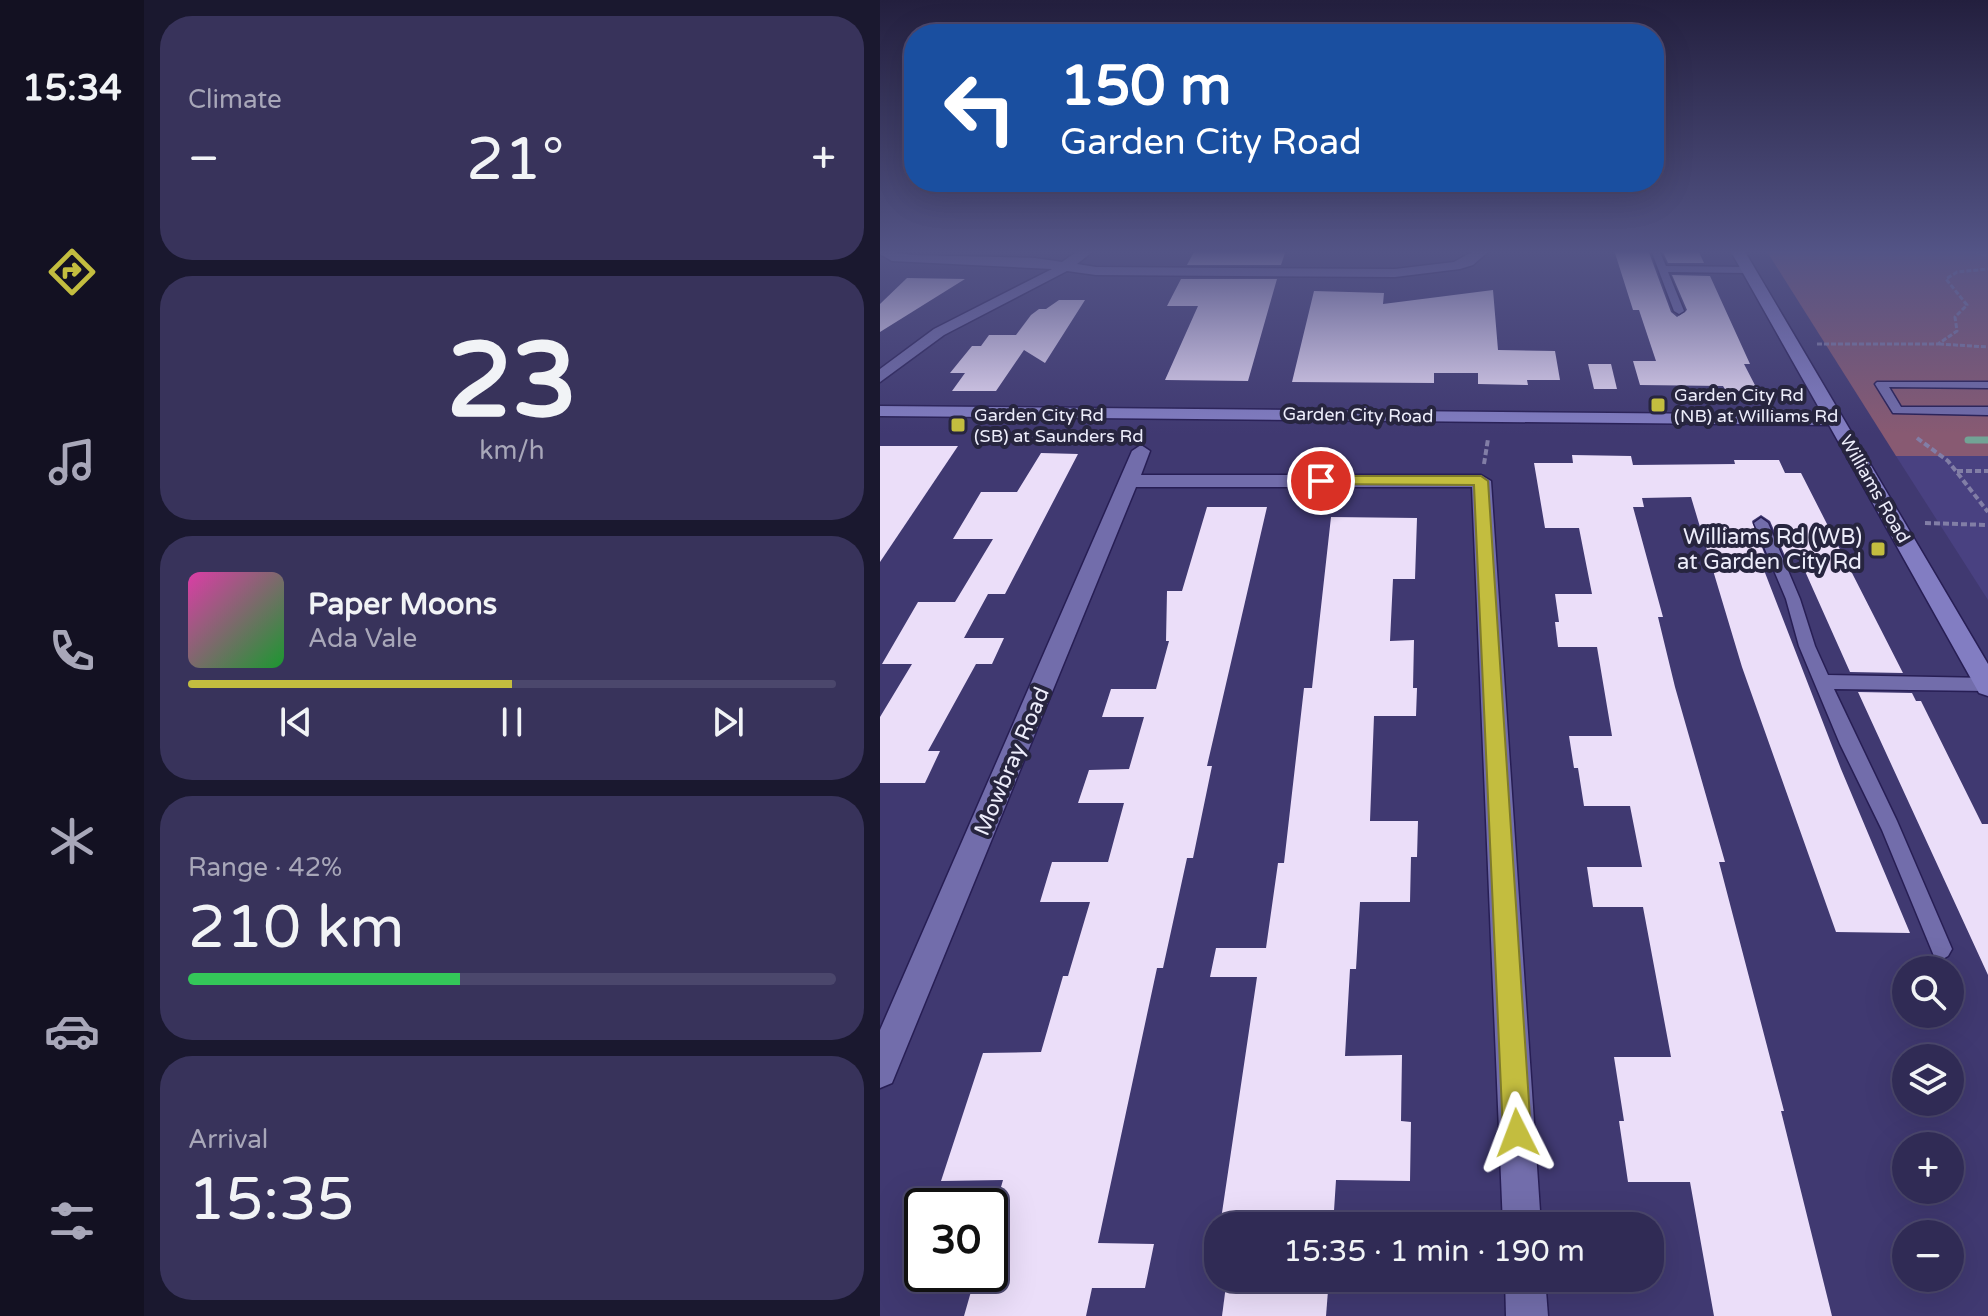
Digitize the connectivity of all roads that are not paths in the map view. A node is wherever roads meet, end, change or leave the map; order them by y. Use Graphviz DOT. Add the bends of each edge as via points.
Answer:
graph roads {
  1 [pos="977,311"];
  2 [pos="1772,311"];
  3 [pos="880,377"];
  4 [pos="1988,385"];
  5 [pos="880,411"];
  6 [pos="1988,411"];
  7 [pos="1835,420"];
  8 [pos="1141,451"];
  9 [pos="1130,481"];
  10 [pos="1761,523"];
  11 [pos="1823,682"];
  12 [pos="1987,685"];
  13 [pos="1941,949"];
  14 [pos="880,1071"];
  15 [pos="1521,1212"];
  16 [pos="1526,1292"];
  17 [pos="1527,1316"];
  1 -- 3 [label="street" via="910,351"];
  2 -- 7 [label="street, Williams Road"];
  4 -- 6 [label="lane" via="1881,384 1897,411"];
  5 -- 7 [label="street, Garden City Road"];
  7 -- 12 [label="street, Williams Road"];
  8 -- 9 [label="street, Mowbray Road"];
  9 -- 14 [label="street, Mowbray Road"];
  9 -- 15 [label="street" via="1481,481"];
  10 -- 11 [label="lane"];
  11 -- 12 [label="lane"];
  11 -- 13 [label="lane"];
  16 -- 17 [label="street"];
}
